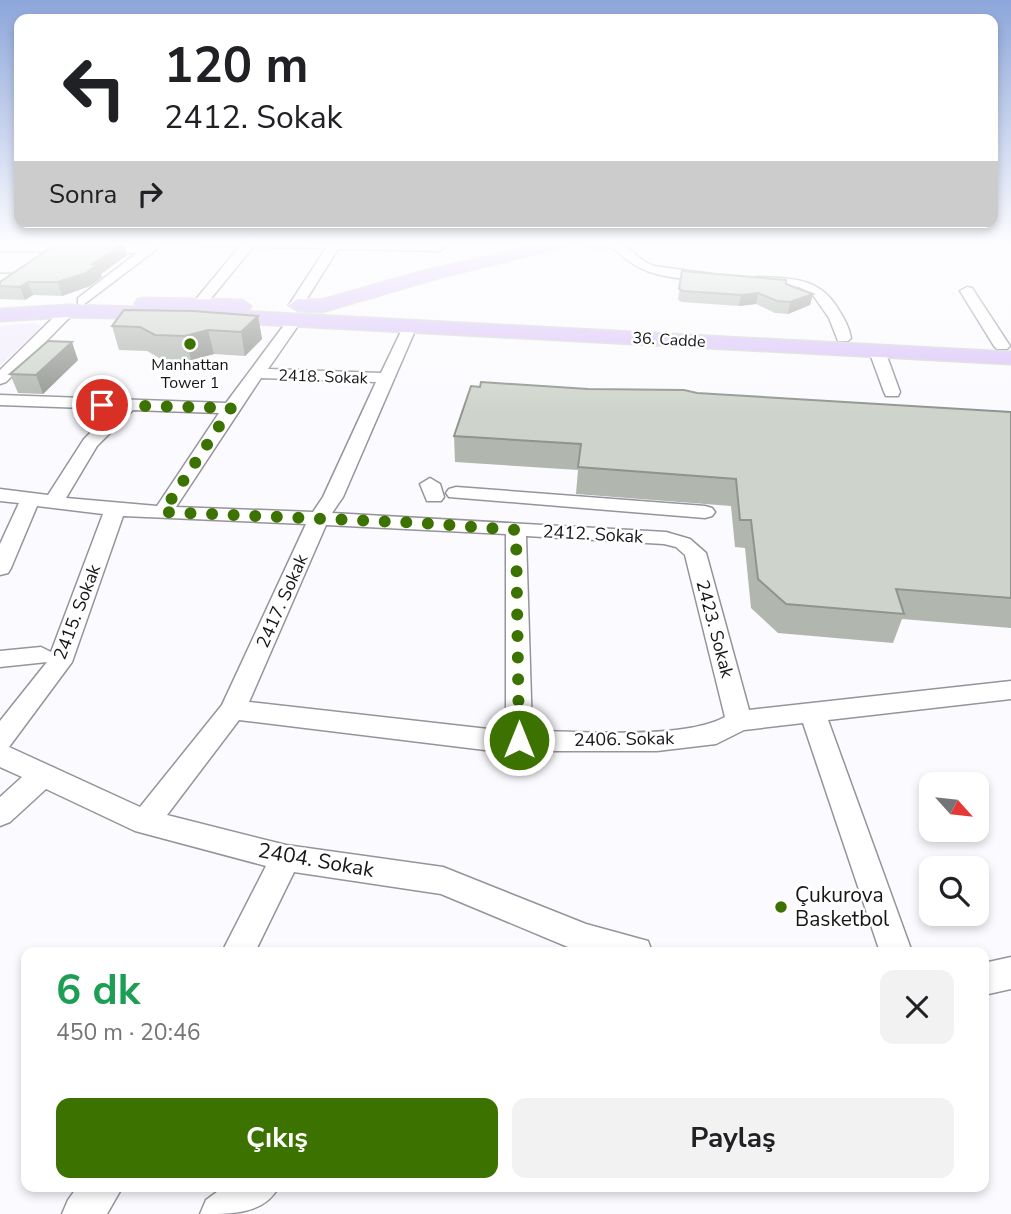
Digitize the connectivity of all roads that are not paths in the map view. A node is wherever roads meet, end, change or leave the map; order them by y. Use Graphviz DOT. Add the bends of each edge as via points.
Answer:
graph roads {
  1 [pos="85,299"];
  2 [pos="203,299"];
  3 [pos="303,299"];
  4 [pos="366,299"];
  5 [pos="378,299"];
  6 [pos="388,299"];
  7 [pos="825,299"];
  8 [pos="972,299"];
  9 [pos="199,304"];
  10 [pos="76,306"];
  11 [pos="0,308"];
  12 [pos="351,309"];
  13 [pos="295,312"];
  14 [pos="325,314"];
  15 [pos="0,315"];
  16 [pos="405,320"];
  17 [pos="642,330"];
  18 [pos="842,338"];
  19 [pos="1008,350"];
  20 [pos="877,351"];
  21 [pos="258,373"];
  22 [pos="387,378"];
  23 [pos="0,379"];
  24 [pos="892,392"];
  25 [pos="0,400"];
  26 [pos="127,406"];
  27 [pos="231,408"];
  28 [pos="456,494"];
  29 [pos="0,495"];
  30 [pos="30,500"];
  31 [pos="542,500"];
  32 [pos="52,503"];
  33 [pos="670,509"];
  34 [pos="115,510"];
  35 [pos="163,512"];
  36 [pos="705,512"];
  37 [pos="319,518"];
  38 [pos="516,530"];
  39 [pos="542,531"];
  40 [pos="675,541"];
  41 [pos="0,568"];
  42 [pos="40,655"];
  43 [pos="0,659"];
  44 [pos="1011,690"];
  45 [pos="233,710"];
  46 [pos="812,711"];
  47 [pos="739,721"];
  48 [pos="0,740"];
  49 [pos="519,740"];
  50 [pos="0,755"];
  51 [pos="43,775"];
  52 [pos="0,814"];
  53 [pos="145,822"];
  54 [pos="286,858"];
  55 [pos="580,945"];
  56 [pos="241,947"];
  57 [pos="894,947"];
  58 [pos="1011,973"];
  59 [pos="989,978"];
  60 [pos="99,1192"];
  61 [pos="251,1192"];
  62 [pos="82,1214"];
  63 [pos="220,1214"];
  1 -- 10 [label="street"];
  2 -- 9 [label="street"];
  3 -- 13 [label="street"];
  4 -- 14 [label="main road"];
  5 -- 12 [label="main road"];
  6 -- 16 [label="main road" via="388,308"];
  7 -- 18 [label="street" via="842,328"];
  8 -- 19 [label="street"];
  9 -- 10 [label="main road"];
  9 -- 13 [label="main road"];
  10 -- 11 [label="main road"];
  10 -- 13 [label="main road"];
  10 -- 15 [label="main road"];
  10 -- 23 [label="street"];
  12 -- 14 [label="main road"];
  12 -- 16 [label="main road"];
  13 -- 14 [label="main road"];
  13 -- 21 [label="street"];
  14 -- 16 [label="main road, 36. Cadde"];
  16 -- 17 [label="main road, 36. Cadde"];
  16 -- 22 [label="street, 2417. Sokak"];
  17 -- 18 [label="main road"];
  17 -- 20 [label="main road, 36. Cadde"];
  18 -- 19 [label="main road"];
  19 -- 20 [label="main road, 36. Cadde"];
  20 -- 24 [label="street"];
  21 -- 22 [label="street, 2418. Sokak"];
  21 -- 27 [label="street"];
  22 -- 37 [label="street, 2417. Sokak"];
  25 -- 26 [label="street"];
  26 -- 27 [label="street"];
  26 -- 32 [label="street" via="90,443"];
  27 -- 35 [label="street"];
  28 -- 31 [label="street"];
  29 -- 30 [label="street, 2412. Sokak"];
  30 -- 32 [label="street, 2412. Sokak"];
  30 -- 41 [label="street"];
  31 -- 33 [label="street"];
  31 -- 39 [label="street"];
  32 -- 34 [label="street, 2412. Sokak"];
  33 -- 36 [label="street"];
  33 -- 40 [label="street"];
  34 -- 35 [label="street, 2412. Sokak"];
  34 -- 48 [label="street, 2415. Sokak" via="60,662"];
  35 -- 37 [label="street, 2412. Sokak"];
  37 -- 38 [label="street, 2412. Sokak" via="429,502"];
  37 -- 45 [label="street, 2417. Sokak"];
  38 -- 39 [label="street, 2412. Sokak"];
  38 -- 49 [label="street"];
  39 -- 40 [label="street, 2412. Sokak"];
  40 -- 47 [label="street, 2423. Sokak" via="695,553"];
  42 -- 43 [label="street"];
  44 -- 46 [label="street, 2406. Sokak"];
  45 -- 49 [label="street, 2406. Sokak" via="492,741"];
  45 -- 53 [label="street, 2417. Sokak"];
  46 -- 47 [label="street, 2406. Sokak"];
  46 -- 57 [label="street"];
  47 -- 49 [label="street, 2406. Sokak" via="716,734 657,741"];
  50 -- 51 [label="street, 2404. Sokak"];
  51 -- 52 [label="street"];
  51 -- 53 [label="street, 2404. Sokak"];
  53 -- 54 [label="street, 2404. Sokak"];
  54 -- 55 [label="street, 2404. Sokak" via="443,881"];
  54 -- 56 [label="street"];
  58 -- 59 [label="street"];
  60 -- 62 [label="street"];
  61 -- 63 [label="street"];
}
